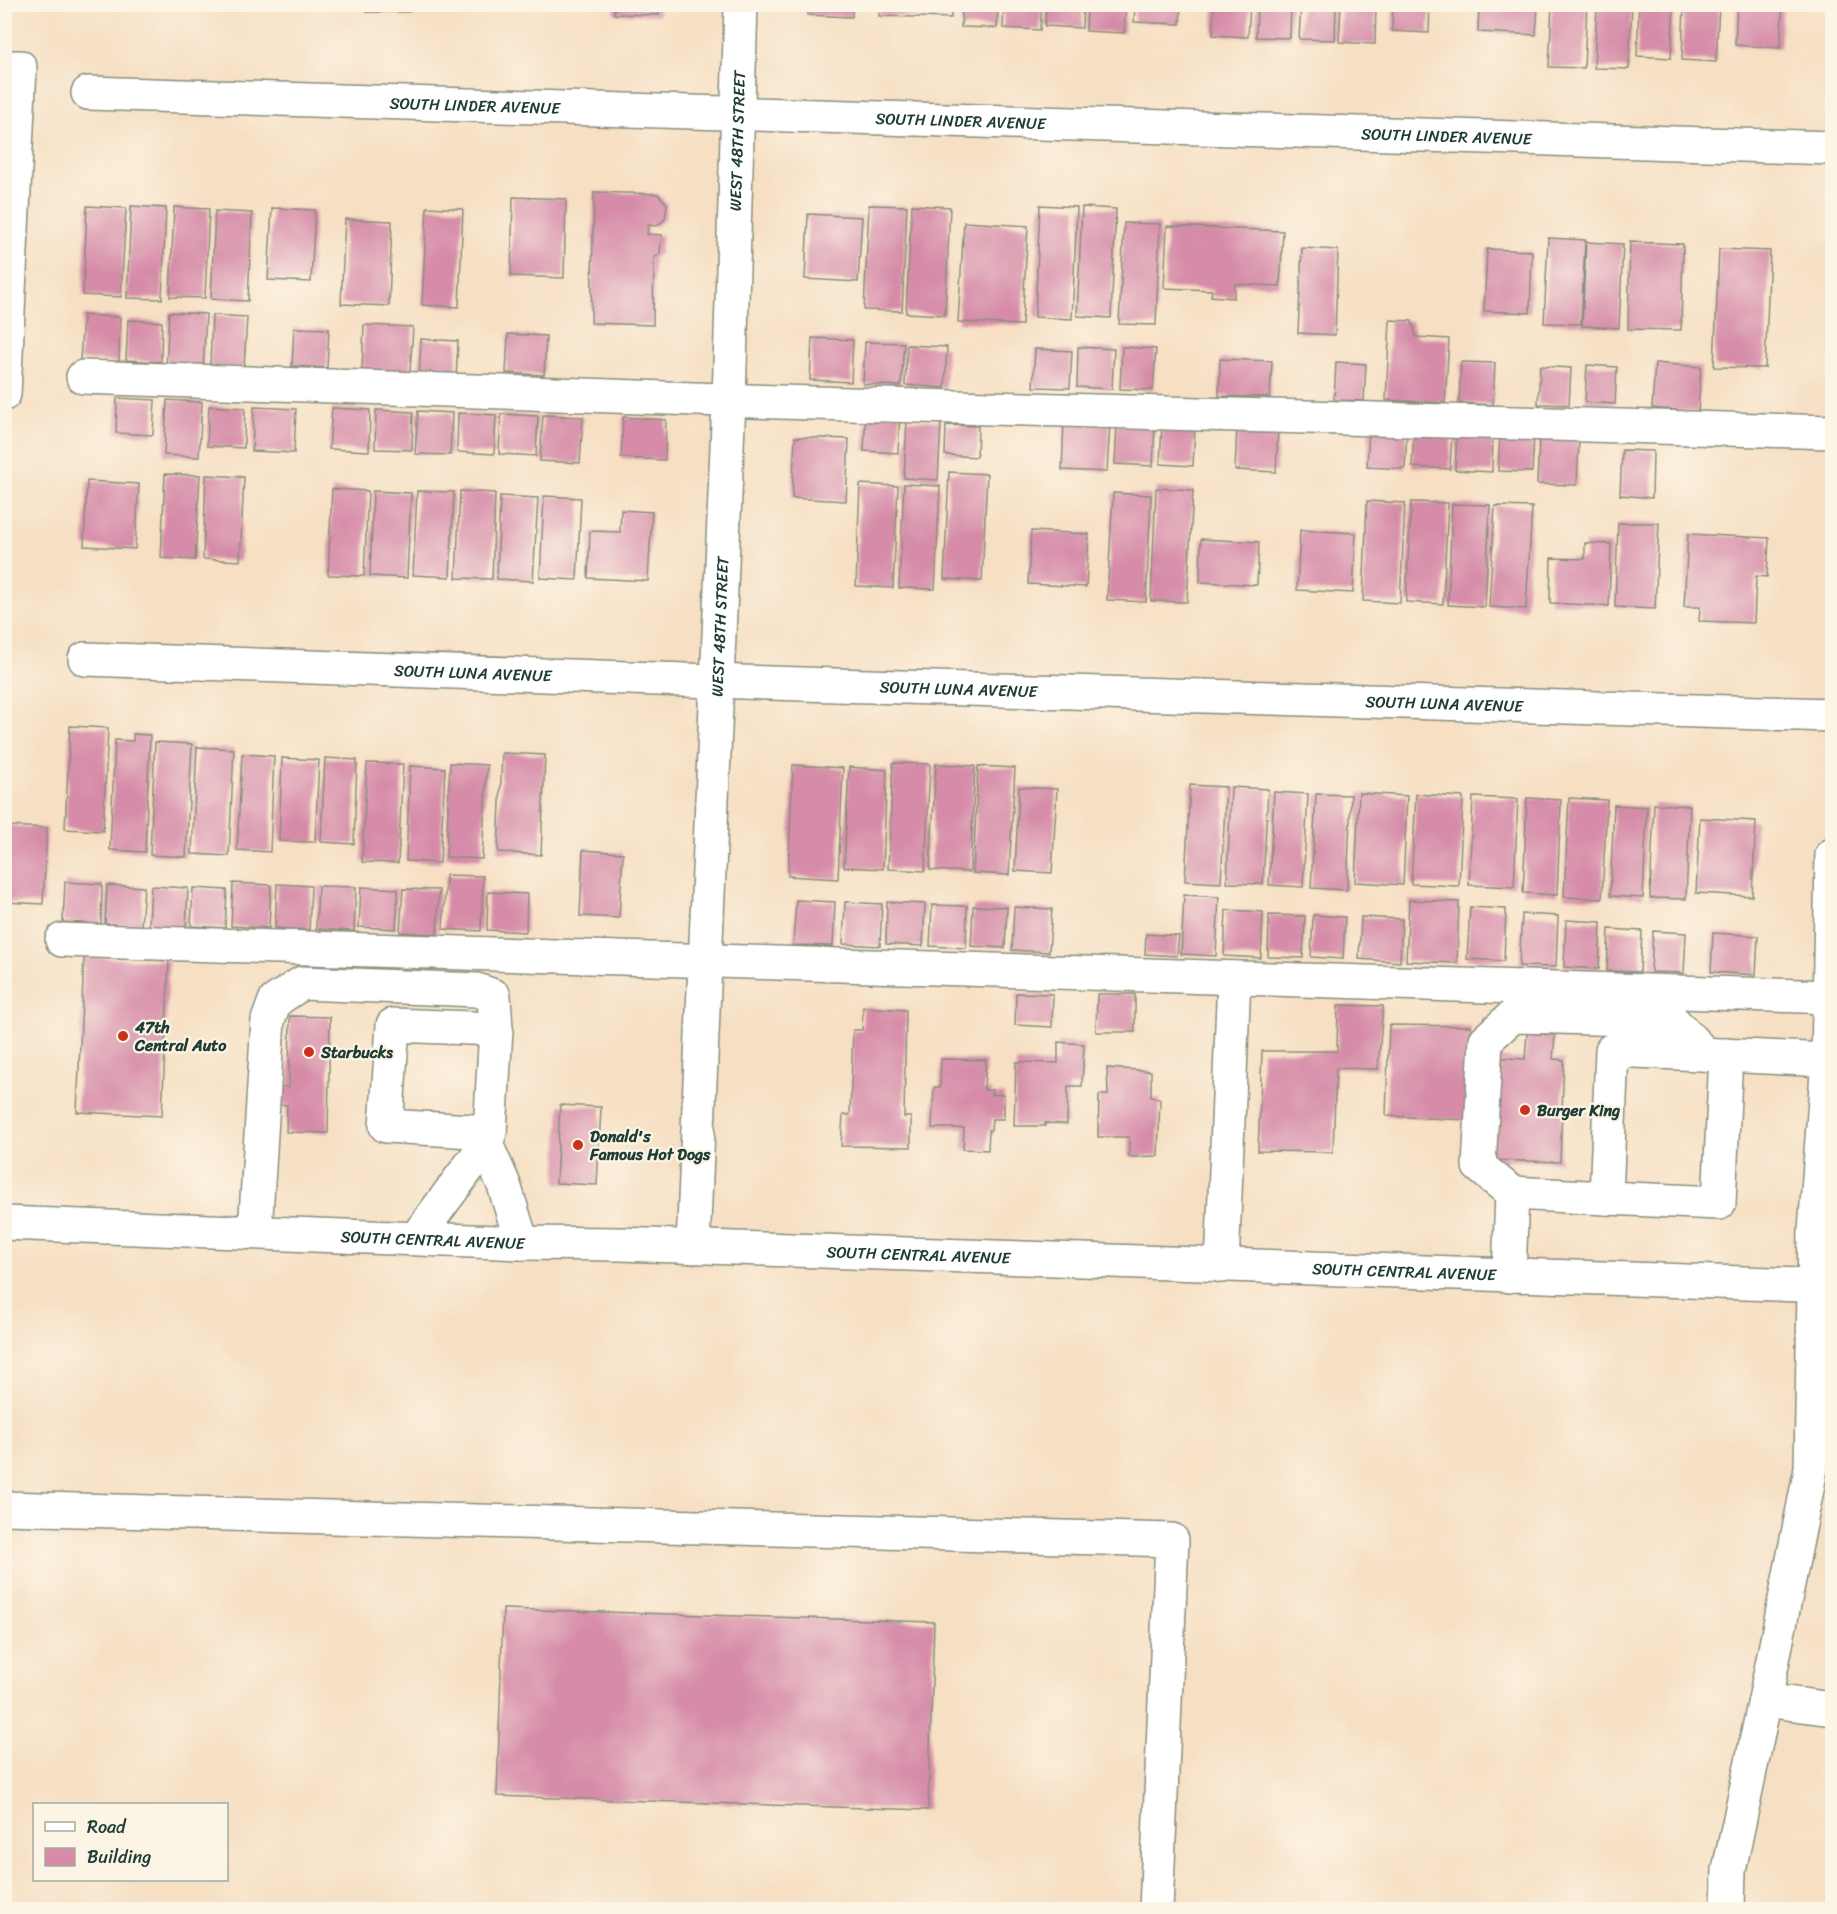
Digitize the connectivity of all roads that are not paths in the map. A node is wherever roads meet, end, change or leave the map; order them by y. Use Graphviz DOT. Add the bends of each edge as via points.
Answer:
graph roads {
  1 [pos="741,4"];
  2 [pos="4,67"];
  3 [pos="88,93"];
  4 [pos="737,112"];
  5 [pos="1833,148"];
  6 [pos="83,377"];
  7 [pos="4,394"];
  8 [pos="729,400"];
  9 [pos="1833,432"];
  10 [pos="85,659"];
  11 [pos="718,681"];
  12 [pos="1833,715"];
  13 [pos="1833,855"];
  14 [pos="62,940"];
  15 [pos="705,961"];
  16 [pos="1234,978"];
  17 [pos="1831,997"];
  18 [pos="496,1029"];
  19 [pos="1715,1054"];
  20 [pos="1828,1060"];
  21 [pos="488,1138"];
  22 [pos="1512,1193"];
  23 [pos="1606,1198"];
  24 [pos="4,1223"];
  25 [pos="255,1232"];
  26 [pos="416,1238"];
  27 [pos="522,1243"];
  28 [pos="693,1247"];
  29 [pos="1222,1266"];
  30 [pos="1509,1276"];
  31 [pos="1823,1286"];
  32 [pos="4,1508"];
  33 [pos="1765,1700"];
  34 [pos="1833,1709"];
  35 [pos="1156,1910"];
  36 [pos="1728,1910"];
  1 -- 4 [label="street, WEST 48TH STREET"];
  2 -- 7 [label="street" via="20,67"];
  3 -- 4 [label="street, SOUTH LINDER AVENUE"];
  4 -- 5 [label="street, SOUTH LINDER AVENUE"];
  4 -- 8 [label="street, WEST 48TH STREET"];
  6 -- 8 [label="street"];
  8 -- 9 [label="street"];
  8 -- 11 [label="street, WEST 48TH STREET"];
  10 -- 11 [label="street, SOUTH LUNA AVENUE"];
  11 -- 12 [label="street, SOUTH LUNA AVENUE"];
  11 -- 15 [label="street, WEST 48TH STREET"];
  13 -- 17 [label="street"];
  14 -- 15 [label="street"];
  15 -- 16 [label="street"];
  15 -- 28 [label="street, WEST 48TH STREET"];
  16 -- 17 [label="street"];
  16 -- 29 [label="street"];
  17 -- 20 [label="street"];
  18 -- 21 [label="street"];
  18 -- 21 [label="street" via="393,1025 386,1126"];
  18 -- 25 [label="street" via="494,996 477,990 302,983 274,1001 268,1020"];
  19 -- 20 [label="street"];
  19 -- 22 [label="street" via="1672,1020 1513,1016 1486,1040 1479,1166"];
  19 -- 23 [label="street" via="1612,1050"];
  19 -- 23 [label="street" via="1719,1203"];
  20 -- 31 [label="street" via="1815,1230"];
  21 -- 26 [label="street"];
  21 -- 27 [label="street"];
  22 -- 23 [label="street"];
  22 -- 30 [label="street"];
  24 -- 25 [label="street, SOUTH CENTRAL AVENUE"];
  25 -- 26 [label="street, SOUTH CENTRAL AVENUE"];
  26 -- 27 [label="street, SOUTH CENTRAL AVENUE"];
  27 -- 28 [label="street, SOUTH CENTRAL AVENUE"];
  28 -- 29 [label="street, SOUTH CENTRAL AVENUE"];
  29 -- 30 [label="street, SOUTH CENTRAL AVENUE"];
  30 -- 31 [label="street, SOUTH CENTRAL AVENUE"];
  31 -- 33 [label="street" via="1811,1469"];
  32 -- 35 [label="street" via="1172,1540"];
  33 -- 34 [label="street"];
  33 -- 36 [label="street" via="1729,1870"];
}
